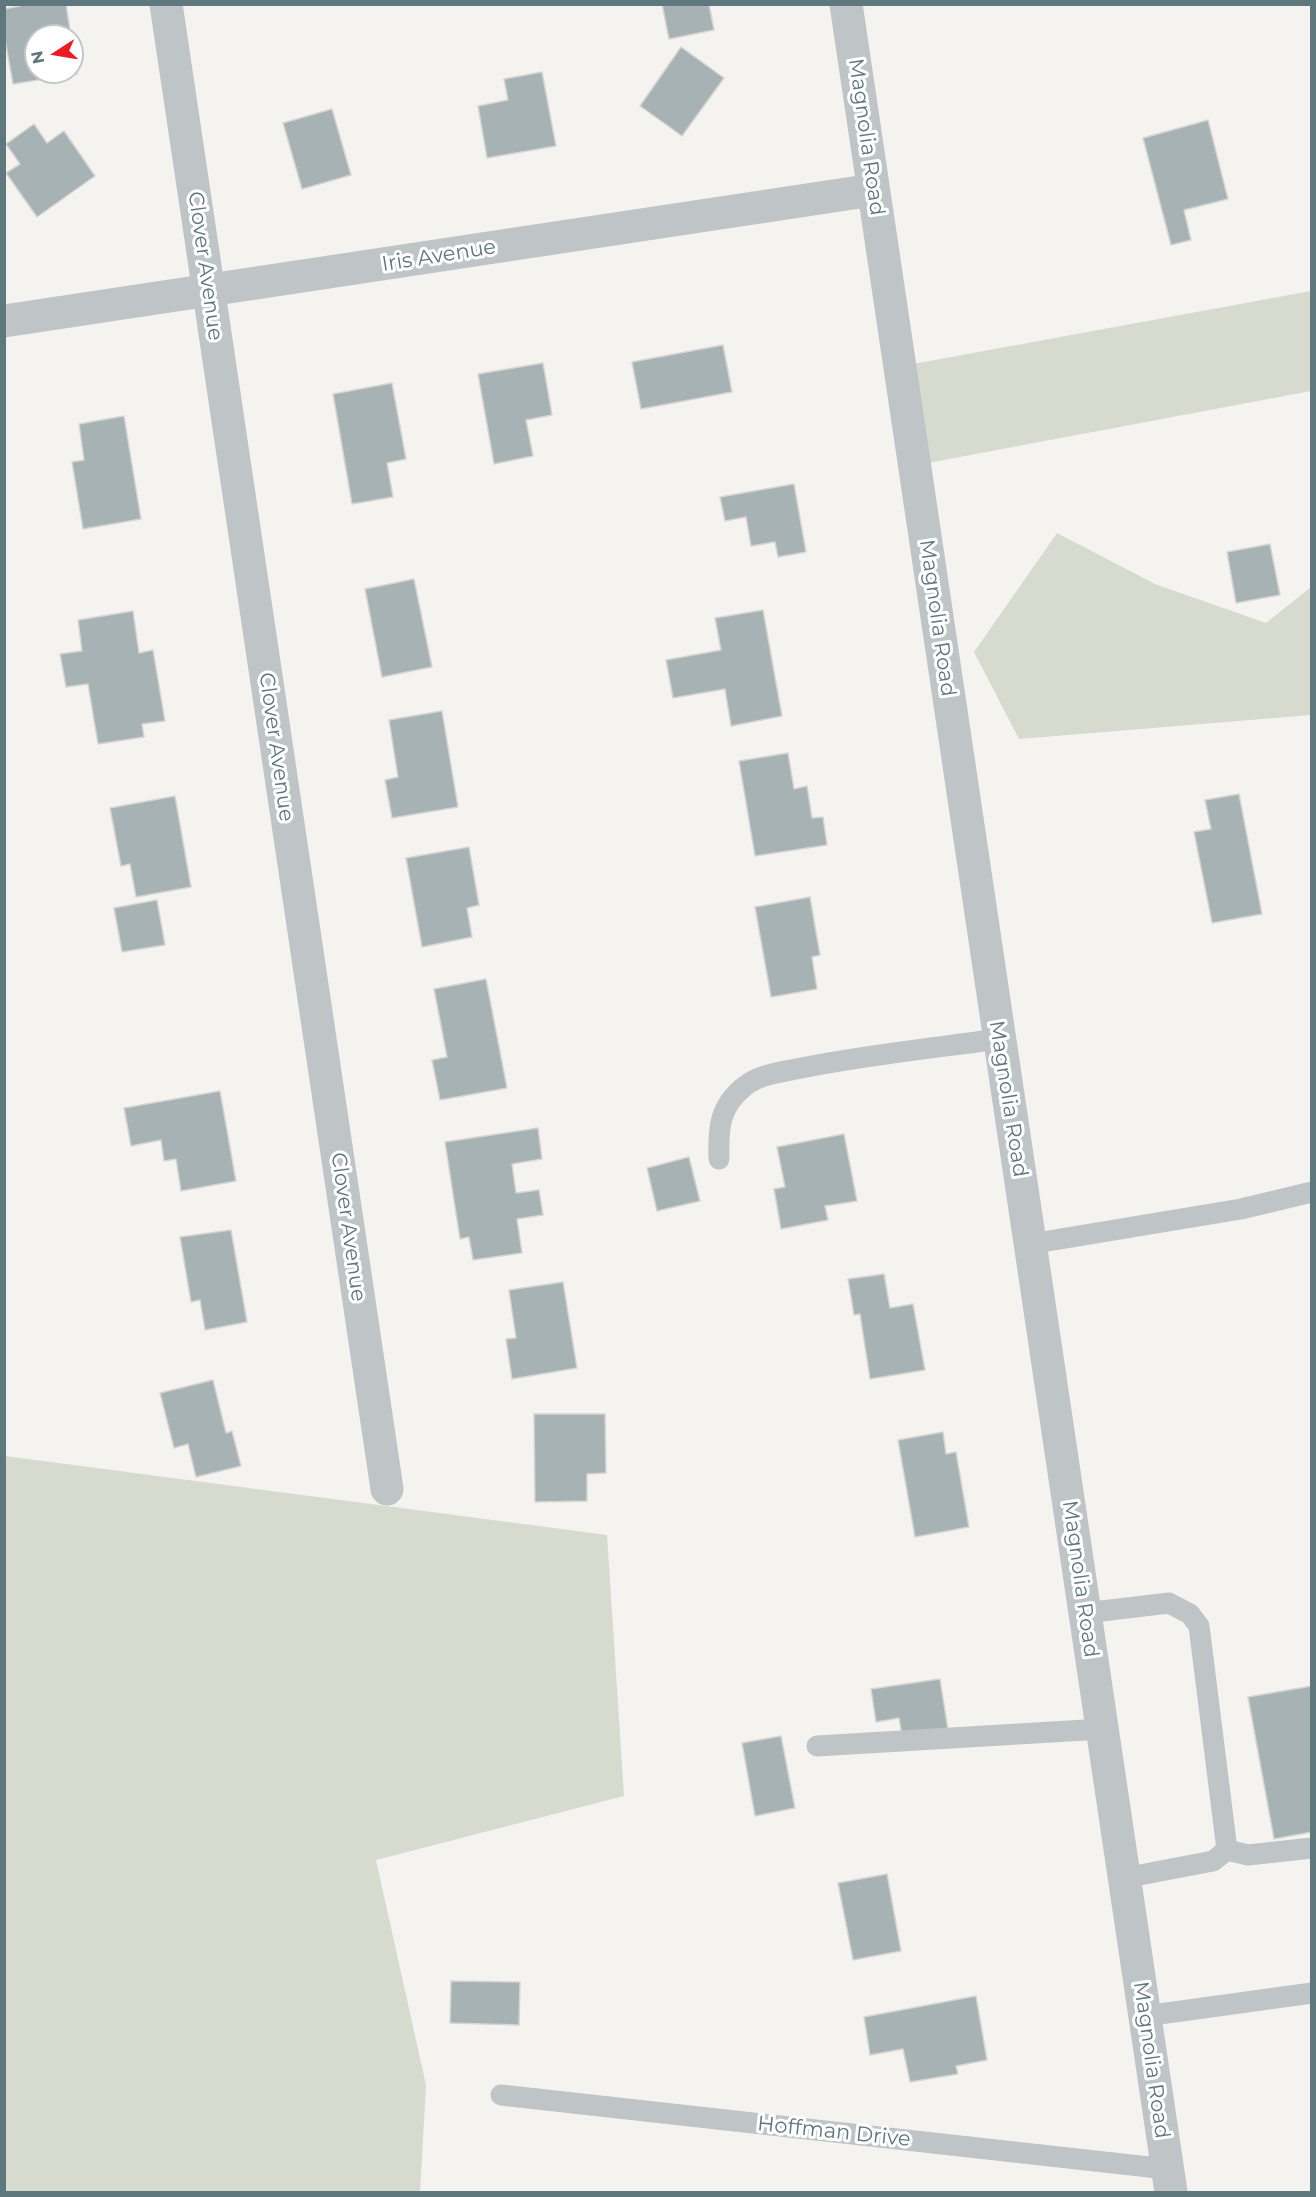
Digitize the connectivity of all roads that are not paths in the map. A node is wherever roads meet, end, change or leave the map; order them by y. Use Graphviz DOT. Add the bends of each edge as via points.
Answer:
graph roads {
  1 [pos="166,4"];
  2 [pos="846,4"];
  3 [pos="873,190"];
  4 [pos="208,291"];
  5 [pos="4,321"];
  6 [pos="999,1039"];
  7 [pos="719,1159"];
  8 [pos="1311,1192"];
  9 [pos="1030,1244"];
  10 [pos="387,1489"];
  11 [pos="1084,1613"];
  12 [pos="1102,1729"];
  13 [pos="817,1746"];
  14 [pos="1311,1848"];
  15 [pos="1227,1850"];
  16 [pos="1124,1878"];
  17 [pos="1311,1993"];
  18 [pos="1145,2016"];
  19 [pos="501,2095"];
  20 [pos="1169,2181"];
  1 -- 4 [label="street, Clover Avenue"];
  2 -- 3 [label="street, Magnolia Road"];
  3 -- 4 [label="street, Iris Avenue"];
  3 -- 6 [label="street, Magnolia Road"];
  4 -- 5 [label="street, Iris Avenue"];
  4 -- 10 [label="street, Clover Avenue"];
  6 -- 7 [label="lane" via="830,1062 762,1076 746,1084 728,1104 718,1129"];
  6 -- 9 [label="street, Magnolia Road"];
  8 -- 9 [label="lane" via="1241,1209"];
  9 -- 11 [label="street, Magnolia Road"];
  11 -- 12 [label="street, Magnolia Road"];
  11 -- 15 [label="lane" via="1169,1603 1190,1614 1199,1626"];
  12 -- 13 [label="lane"];
  12 -- 16 [label="street, Magnolia Road"];
  14 -- 15 [label="lane" via="1248,1855"];
  15 -- 16 [label="lane" via="1214,1861"];
  16 -- 18 [label="street, Magnolia Road"];
  17 -- 18 [label="lane"];
  18 -- 20 [label="street, Magnolia Road"];
  19 -- 20 [label="lane, Hoffman Drive"];
}
